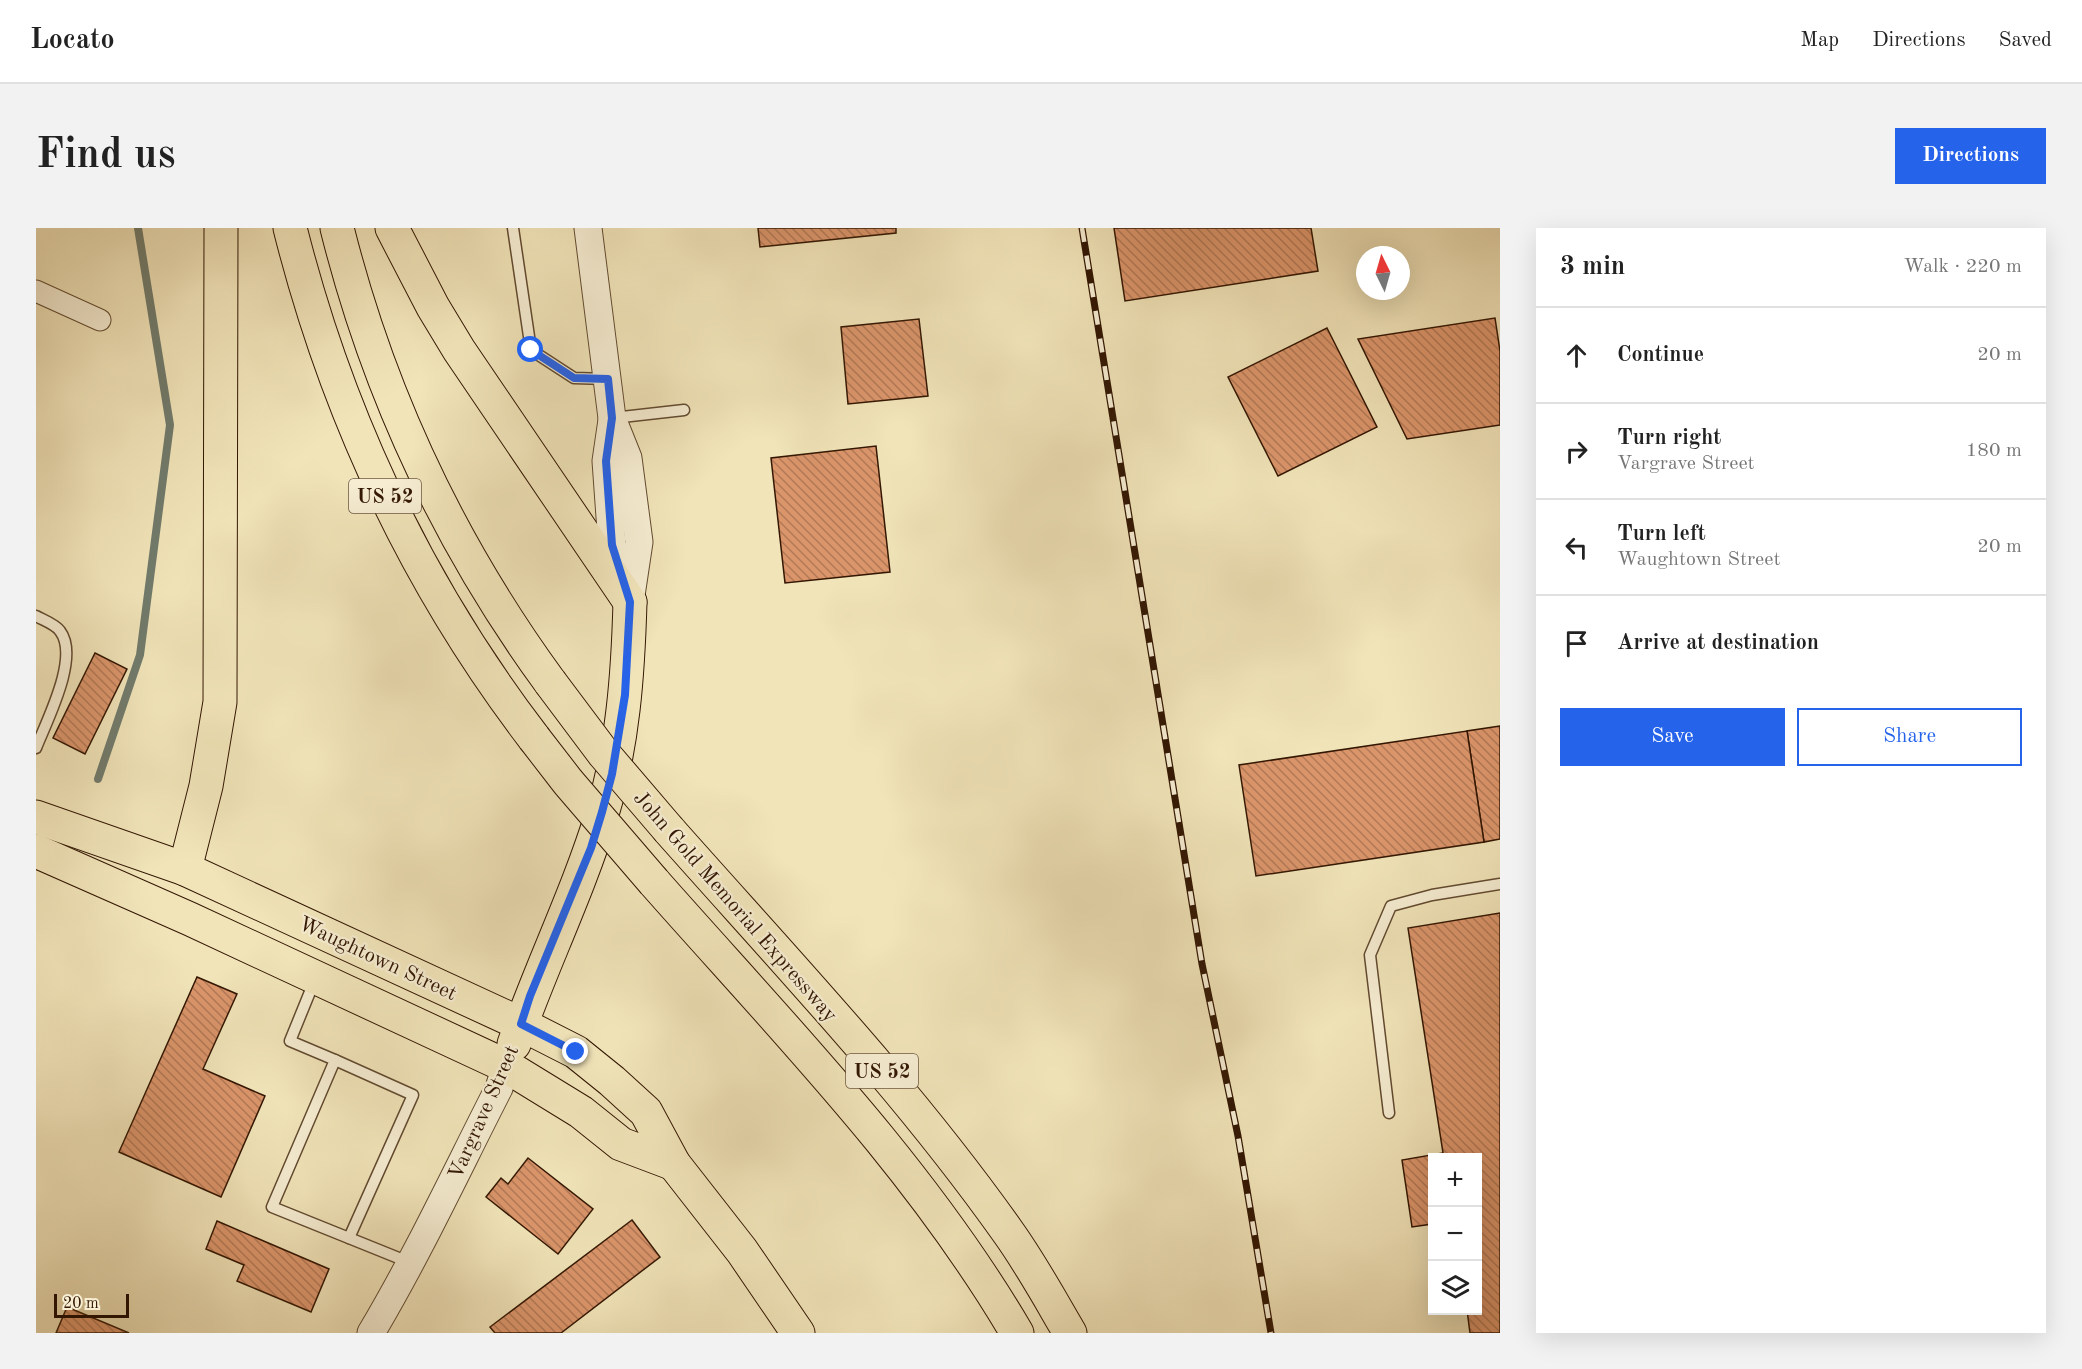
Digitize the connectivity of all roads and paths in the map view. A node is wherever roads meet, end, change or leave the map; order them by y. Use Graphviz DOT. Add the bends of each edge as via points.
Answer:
graph roads {
  1 [pos="220,228"];
  2 [pos="290,228"];
  3 [pos="337,228"];
  4 [pos="392,228"];
  5 [pos="513,228"];
  6 [pos="588,228"];
  7 [pos="36,291"];
  8 [pos="100,320"];
  9 [pos="608,379"];
  10 [pos="684,410"];
  11 [pos="612,418"];
  12 [pos="630,602"];
  13 [pos="36,616"];
  14 [pos="36,748"];
  15 [pos="36,817"];
  16 [pos="36,851"];
  17 [pos="185,869"];
  18 [pos="1500,884"];
  19 [pos="190,920"];
  20 [pos="316,978"];
  21 [pos="521,1024"];
  22 [pos="335,1060"];
  23 [pos="506,1066"];
  24 [pos="1389,1113"];
  25 [pos="674,1164"];
  26 [pos="349,1238"];
  27 [pos="411,1263"];
  28 [pos="371,1333"];
  29 [pos="798,1333"];
  30 [pos="1017,1333"];
  31 [pos="1070,1333"];
  1 -- 17 [label="main road" via="220,702 206,786"];
  2 -- 30 [label="main road, US 52, bridge" via="327,356 352,422 381,488 446,610 575,791 890,1152 972,1260"];
  3 -- 31 [label="main road, John Gold Memorial Expressway / US 52, bridge" via="370,341 422,468 486,587 522,644 604,754 926,1124 1009,1234"];
  4 -- 12 [label="main road" via="459,350"];
  5 -- 9 [label="lane" via="531,350 574,378"];
  6 -- 9 [label="street, Vargrave Street"];
  7 -- 8 [label="street"];
  9 -- 11 [label="street, Vargrave Street"];
  10 -- 11 [label="lane"];
  11 -- 12 [label="street, Vargrave Street" via="606,461 612,545"];
  12 -- 21 [label="main road, Vargrave Street" via="625,695 602,812"];
  13 -- 14 [label="lane" via="59,629 66,641 66,660"];
  15 -- 17 [label="main road, Waughtown Street"];
  16 -- 19 [label="main road, Waughtown Street"];
  17 -- 19 [label="main road"];
  17 -- 21 [label="main road, Waughtown Street"];
  18 -- 24 [label="lane" via="1392,906 1370,955"];
  19 -- 20 [label="main road, Waughtown Street"];
  20 -- 22 [label="lane" via="290,1041"];
  20 -- 23 [label="main road, Waughtown Street"];
  21 -- 23 [label="main road, Vargrave Street"];
  21 -- 25 [label="main road, Waughtown Street" via="576,1052 646,1112"];
  22 -- 26 [label="lane" via="412,1095"];
  22 -- 26 [label="lane" via="272,1207"];
  23 -- 25 [label="main road, Waughtown Street" via="580,1112 621,1144"];
  23 -- 27 [label="street, Vargrave Street" via="499,1088"];
  25 -- 29 [label="main road, Waughtown Street" via="742,1251"];
  26 -- 27 [label="lane"];
  27 -- 28 [label="street, Vargrave Street"];
}
